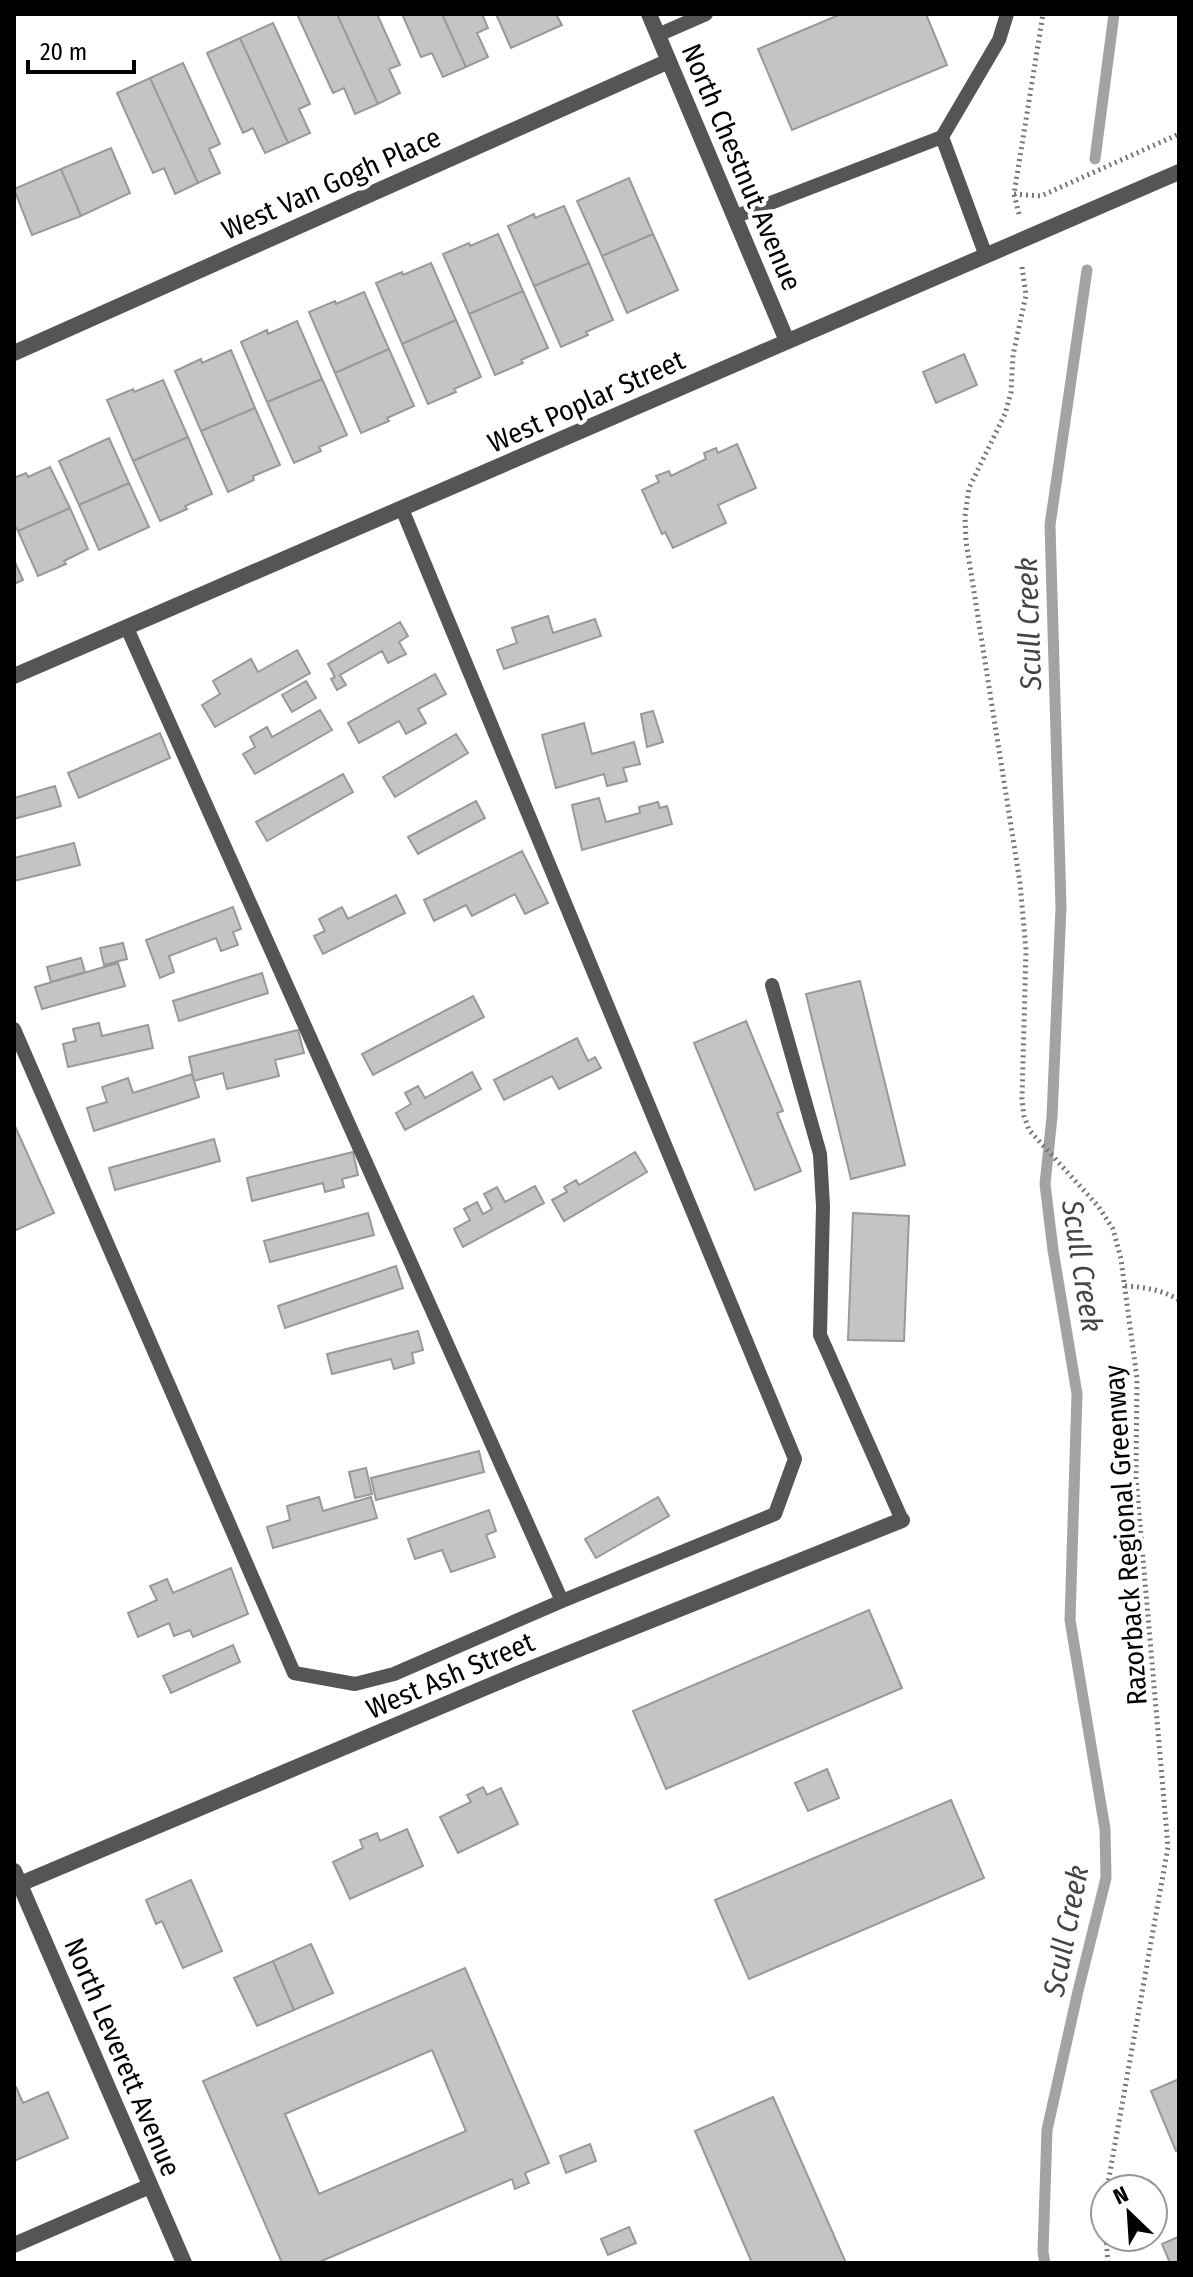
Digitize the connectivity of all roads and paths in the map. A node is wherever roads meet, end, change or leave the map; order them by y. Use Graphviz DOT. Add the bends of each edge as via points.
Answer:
graph roads {
  1 [pos="649,14"];
  2 [pos="706,14"];
  3 [pos="1007,14"];
  4 [pos="1043,14"];
  5 [pos="658,35"];
  6 [pos="669,61"];
  7 [pos="1179,134"];
  8 [pos="942,137"];
  9 [pos="1179,172"];
  10 [pos="1014,194"];
  11 [pos="734,217"];
  12 [pos="1018,242"];
  13 [pos="986,256"];
  14 [pos="787,341"];
  15 [pos="14,353"];
  16 [pos="402,509"];
  17 [pos="127,628"];
  18 [pos="14,676"];
  19 [pos="772,985"];
  20 [pos="14,1029"];
  21 [pos="1125,1286"];
  22 [pos="1179,1300"];
  23 [pos="902,1520"];
  24 [pos="562,1601"];
  25 [pos="17,1877"];
  26 [pos="1110,2173"];
  27 [pos="150,2186"];
  28 [pos="14,2245"];
  29 [pos="184,2263"];
  1 -- 5 [label="street, North Chestnut Avenue"];
  2 -- 5 [label="lane"];
  3 -- 8 [label="lane" via="999,40"];
  4 -- 10 [label="path, Razorback Regional Greenway"];
  5 -- 6 [label="street, North Chestnut Avenue"];
  6 -- 11 [label="street, North Chestnut Avenue"];
  6 -- 15 [label="street, West Van Gogh Place"];
  7 -- 10 [label="path" via="1041,196"];
  8 -- 11 [label="lane"];
  8 -- 13 [label="lane"];
  9 -- 12 [label="street, West Poplar Street"];
  10 -- 12 [label="path, Razorback Regional Greenway"];
  11 -- 14 [label="street, North Chestnut Avenue"];
  12 -- 13 [label="street, West Poplar Street"];
  12 -- 21 [label="path, Razorback Regional Greenway" via="1026,295 1011,392 969,488 965,516 1020,883 1026,950 1022,1099 1029,1130 1113,1229"];
  13 -- 14 [label="street, West Poplar Street"];
  14 -- 16 [label="street, West Poplar Street"];
  16 -- 17 [label="street, West Poplar Street"];
  16 -- 24 [label="lane" via="795,1459 775,1514"];
  17 -- 18 [label="street, West Poplar Street"];
  17 -- 24 [label="lane"];
  19 -- 23 [label="lane" via="820,1154 820,1335"];
  20 -- 24 [label="lane" via="294,1673 355,1684 394,1674"];
  21 -- 22 [label="path" via="1146,1287"];
  21 -- 26 [label="path, Razorback Regional Greenway" via="1137,1379 1136,1478 1168,1847"];
  23 -- 25 [label="street, West Ash Street"];
  25 -- 27 [label="street, North Leverett Avenue"];
  27 -- 28 [label="street"];
  27 -- 29 [label="street, North Leverett Avenue"];
}
